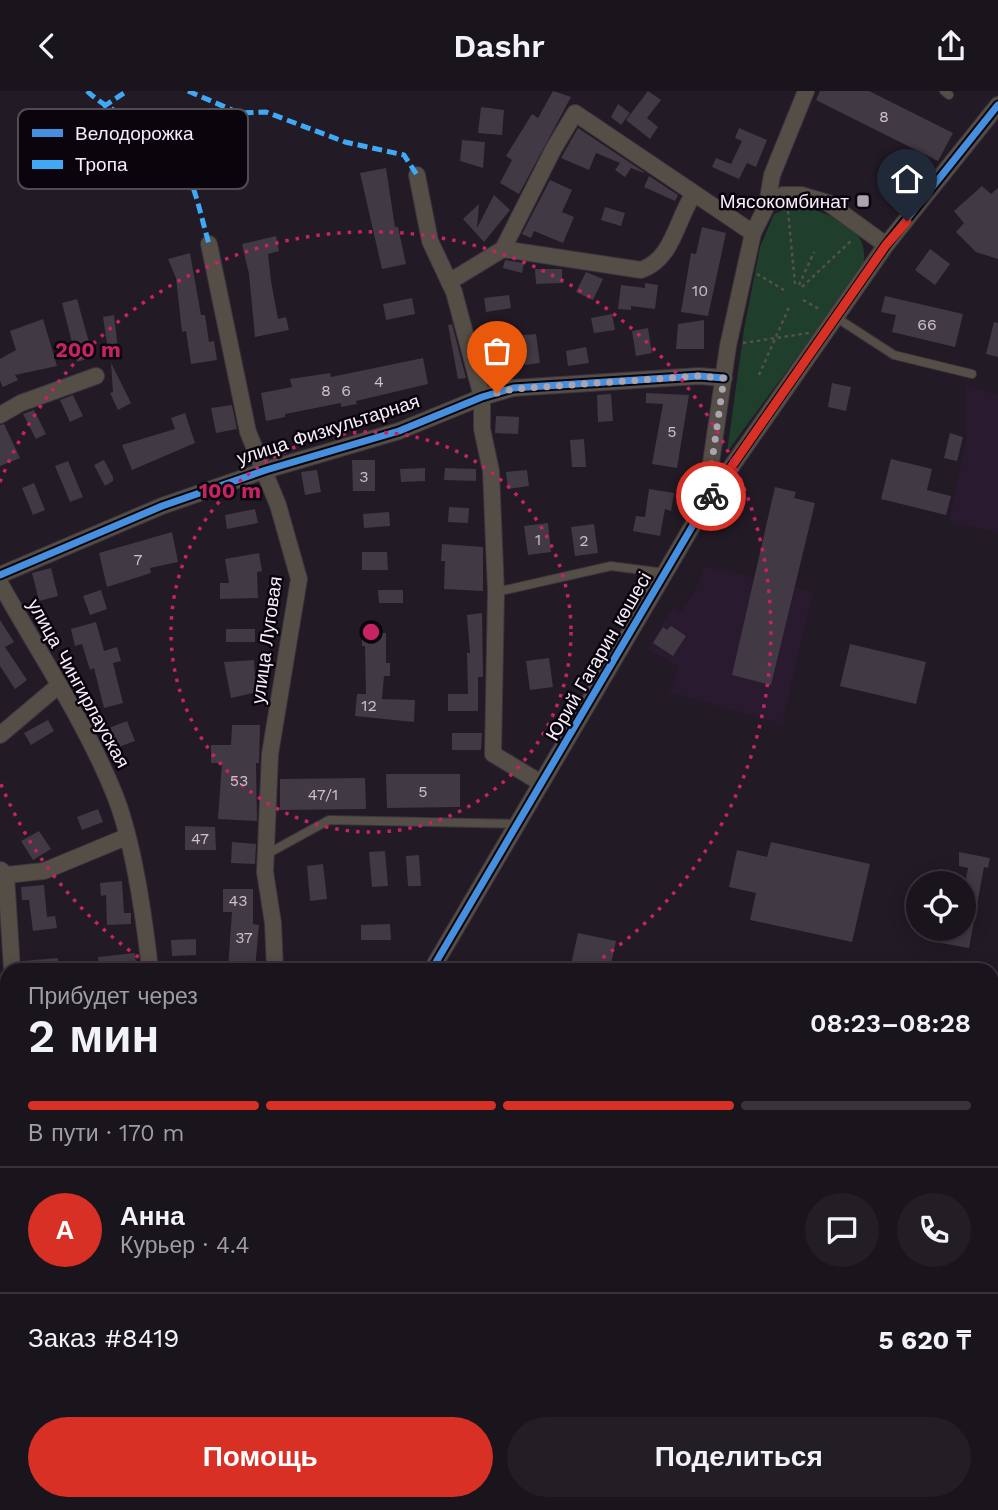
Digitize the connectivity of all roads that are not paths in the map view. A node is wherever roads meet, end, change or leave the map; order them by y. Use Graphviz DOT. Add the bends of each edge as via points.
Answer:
graph roads {
  1 [pos="806,91"];
  2 [pos="998,106"];
  3 [pos="417,175"];
  4 [pos="693,195"];
  5 [pos="767,205"];
  6 [pos="753,233"];
  7 [pos="209,244"];
  8 [pos="886,245"];
  9 [pos="503,249"];
  10 [pos="449,282"];
  11 [pos="831,320"];
  12 [pos="972,374"];
  13 [pos="96,376"];
  14 [pos="724,378"];
  15 [pos="482,397"];
  16 [pos="0,415"];
  17 [pos="265,470"];
  18 [pos="706,503"];
  19 [pos="665,573"];
  20 [pos="0,575"];
  21 [pos="0,583"];
  22 [pos="496,592"];
  23 [pos="58,686"];
  24 [pos="0,735"];
  25 [pos="541,783"];
  26 [pos="517,824"];
  27 [pos="126,837"];
  28 [pos="267,855"];
  29 [pos="3,872"];
  30 [pos="11,963"];
  31 [pos="149,963"];
  32 [pos="275,963"];
  33 [pos="436,963"];
  1 -- 5 [label="street, Юрий Гагарин көшесі" via="772,175"];
  2 -- 8 [label="street, Юрий Гагарин көшесі"];
  3 -- 10 [label="street" via="430,241"];
  4 -- 6 [label="street"];
  4 -- 9 [label="street" via="665,255 652,266 641,269"];
  4 -- 9 [label="street" via="575,113"];
  5 -- 6 [label="street, Юрий Гагарин көшесі"];
  5 -- 8 [label="street" via="783,195 828,203"];
  6 -- 14 [label="street, Юрий Гагарин көшесі"];
  7 -- 17 [label="street, улица Луговая" via="247,432"];
  8 -- 11 [label="street, Юрий Гагарин көшесі"];
  9 -- 10 [label="street"];
  10 -- 15 [label="street"];
  11 -- 12 [label="lane" via="894,355"];
  11 -- 18 [label="street, Юрий Гагарин көшесі"];
  13 -- 16 [label="street"];
  14 -- 15 [label="street, улица Физкультарная" via="513,389"];
  14 -- 18 [label="street, Юрий Гагарин көшесі"];
  15 -- 17 [label="street, улица Физкультарная" via="399,431"];
  15 -- 22 [label="street" via="482,429 491,471"];
  17 -- 20 [label="street, улица Физкультарная" via="162,506"];
  17 -- 28 [label="street, улица Луговая" via="299,579 270,754"];
  18 -- 19 [label="street, Юрий Гагарин көшесі"];
  19 -- 22 [label="lane" via="611,566"];
  19 -- 25 [label="street, Юрий Гагарин көшесі"];
  21 -- 23 [label="street, улица Чингирлауская"];
  22 -- 25 [label="street" via="494,754"];
  23 -- 24 [label="street"];
  23 -- 27 [label="street, улица Чингирлауская" via="115,794"];
  25 -- 26 [label="street, Юрий Гагарин көшесі"];
  26 -- 28 [label="lane" via="329,820"];
  26 -- 33 [label="street, Юрий Гагарин көшесі"];
  27 -- 29 [label="street" via="44,871"];
  27 -- 31 [label="street, улица Чингирлауская"];
  28 -- 32 [label="street, улица Луговая"];
  29 -- 30 [label="street"];
}
